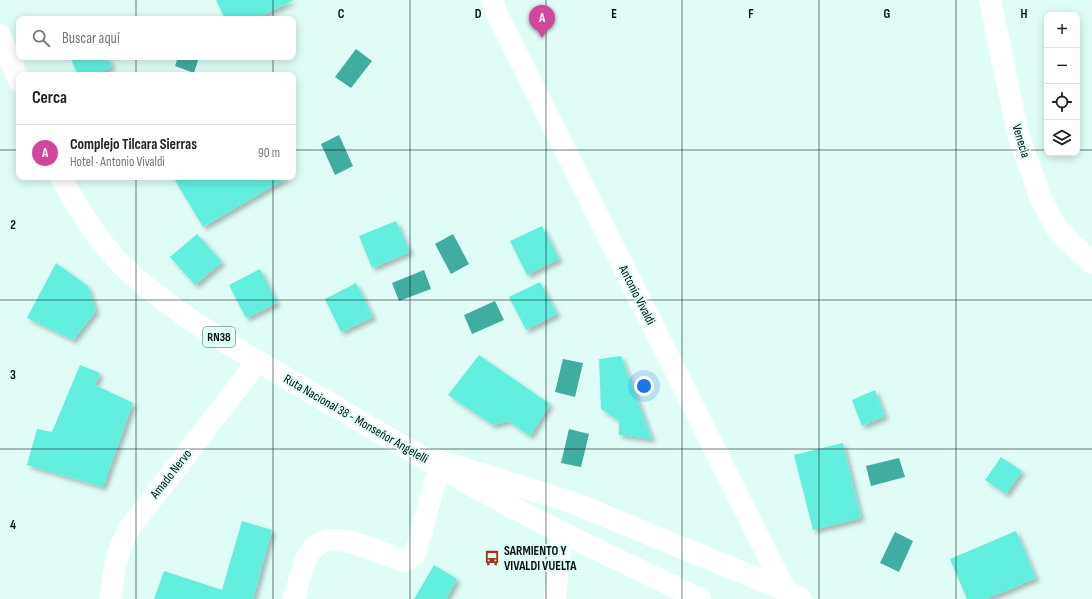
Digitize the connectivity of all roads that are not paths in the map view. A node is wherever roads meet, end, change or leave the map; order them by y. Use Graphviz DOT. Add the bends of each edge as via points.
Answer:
graph roads {
  1 [pos="492,0"];
  2 [pos="990,0"];
  3 [pos="0,35"];
  4 [pos="16,74"];
  5 [pos="63,180"];
  6 [pos="1092,263"];
  7 [pos="258,361"];
  8 [pos="416,454"];
  9 [pos="439,467"];
  10 [pos="562,533"];
  11 [pos="793,594"];
  12 [pos="110,599"];
  13 [pos="294,599"];
  14 [pos="555,599"];
  15 [pos="700,599"];
  1 -- 11 [label="street, Antonio Vivaldi"];
  2 -- 6 [label="street, Venecia" via="1018,134 1041,200 1058,229"];
  3 -- 4 [label="street"];
  5 -- 7 [label="street, Ruta Nacional 38 - Monseñor Angelelli / RN38" via="80,213 133,276 164,302"];
  7 -- 8 [label="street, Ruta Nacional 38 - Monseñor Angelelli / RN38"];
  7 -- 12 [label="street, Amado Nervo" via="129,529 121,542 117,556"];
  8 -- 9 [label="street, Ruta Nacional 38 - Monseñor Angelelli / RN38"];
  8 -- 11 [label="street" via="571,502"];
  9 -- 10 [label="street, Ruta Nacional 38 - Monseñor Angelelli / RN38"];
  9 -- 13 [label="street" via="415,555 405,561 344,540 328,540 314,547 307,558"];
  10 -- 14 [label="street"];
  10 -- 15 [label="street, Ruta Nacional 38 - Monseñor Angelelli / RN38"];
}
